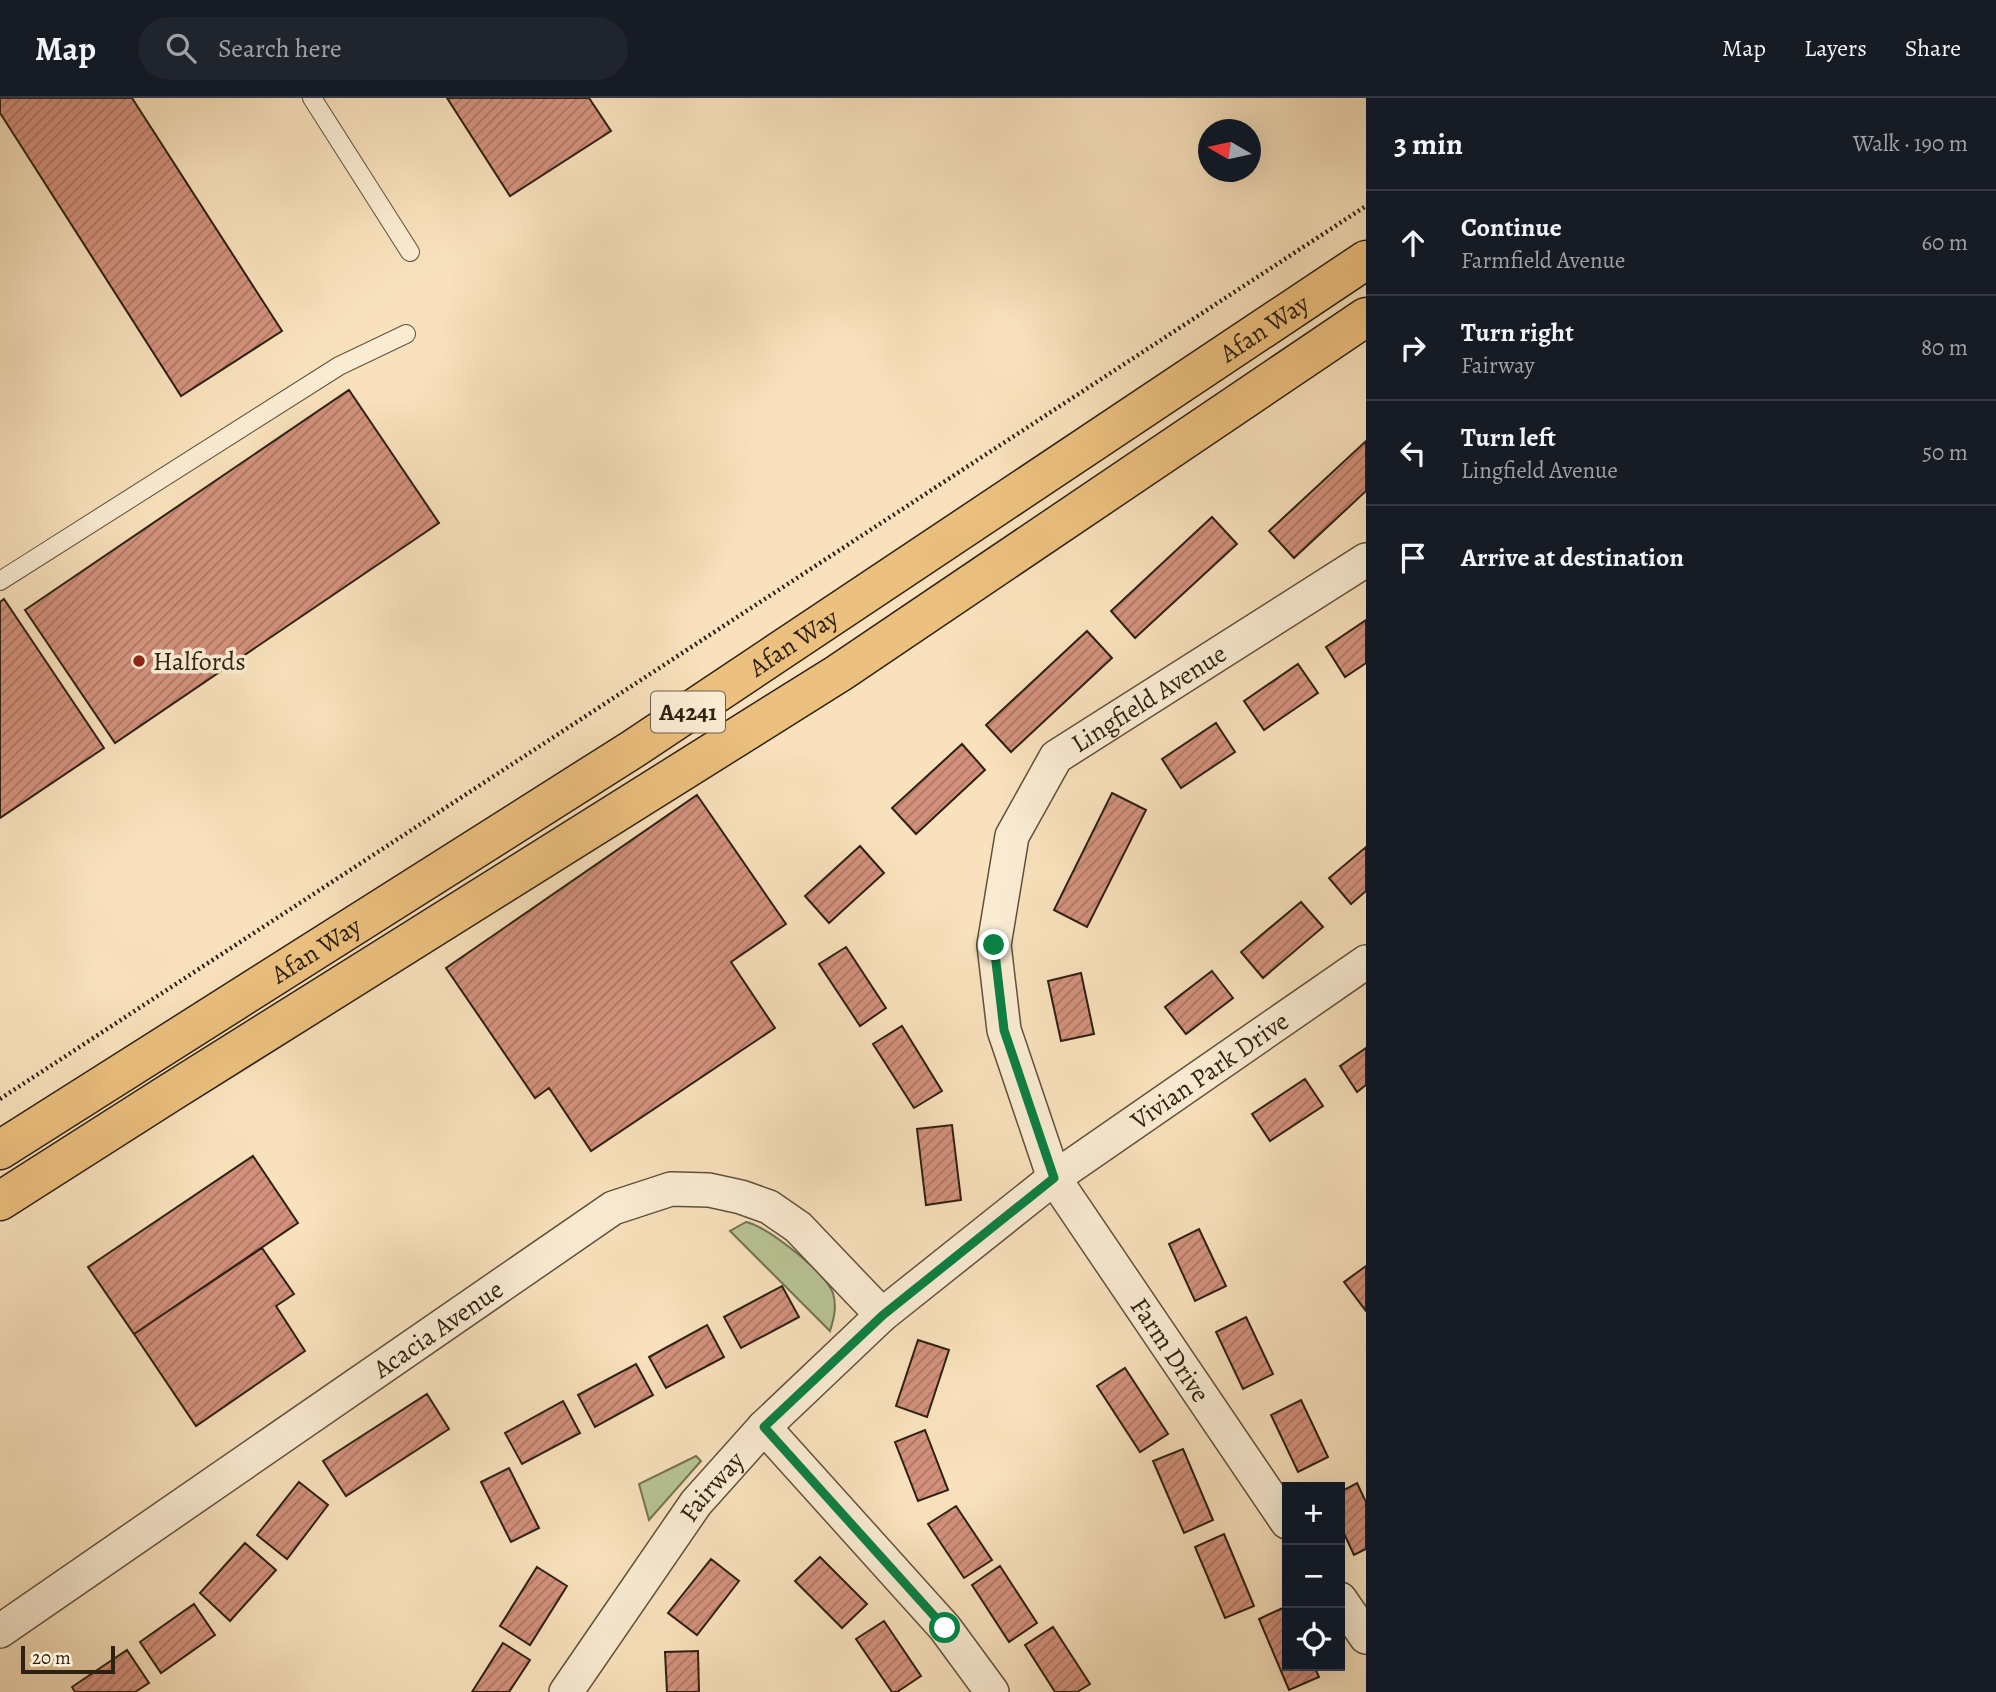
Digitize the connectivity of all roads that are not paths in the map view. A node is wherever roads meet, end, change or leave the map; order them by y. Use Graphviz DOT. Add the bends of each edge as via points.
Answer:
graph roads {
  1 [pos="312,98"];
  2 [pos="410,251"];
  3 [pos="1366,260"];
  4 [pos="1366,317"];
  5 [pos="406,334"];
  6 [pos="1366,560"];
  7 [pos="0,581"];
  8 [pos="1366,962"];
  9 [pos="0,1150"];
  10 [pos="1054,1178"];
  11 [pos="0,1201"];
  12 [pos="883,1315"];
  13 [pos="764,1427"];
  14 [pos="1282,1514"];
  15 [pos="1345,1606"];
  16 [pos="0,1631"];
  17 [pos="1366,1637"];
  18 [pos="566,1692"];
  19 [pos="992,1692"];
  1 -- 2 [label="lane"];
  3 -- 9 [label="main road, Afan Way / A4241" via="634,749"];
  4 -- 11 [label="main road, Afan Way / A4241" via="839,673"];
  5 -- 7 [label="lane" via="339,366"];
  6 -- 10 [label="street, Lingfield Avenue" via="1056,757 1012,836 995,957 1004,1030"];
  8 -- 10 [label="street, Vivian Park Drive"];
  10 -- 12 [label="street, Fairway"];
  10 -- 14 [label="street, Farm Drive"];
  12 -- 13 [label="street, Fairway"];
  12 -- 16 [label="street, Acacia Avenue" via="798,1227 769,1207 709,1190 671,1189 613,1208"];
  13 -- 18 [label="street, Fairway" via="696,1503"];
  13 -- 19 [label="street" via="945,1628"];
  15 -- 17 [label="street"];
}
